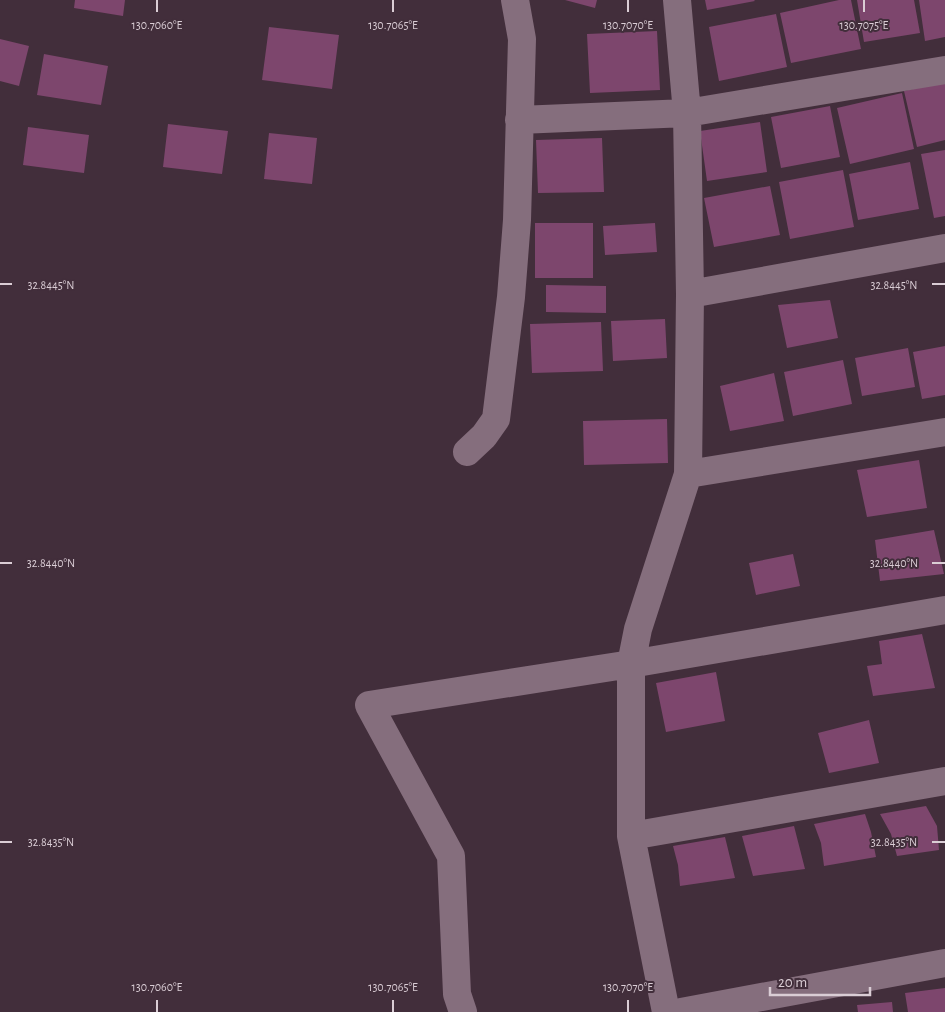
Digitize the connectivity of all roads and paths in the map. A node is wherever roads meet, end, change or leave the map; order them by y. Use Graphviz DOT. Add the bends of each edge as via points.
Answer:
graph roads {
  1 [pos="515,0"];
  2 [pos="677,0"];
  3 [pos="945,70"];
  4 [pos="686,113"];
  5 [pos="519,120"];
  6 [pos="945,248"];
  7 [pos="690,294"];
  8 [pos="945,432"];
  9 [pos="467,452"];
  10 [pos="688,474"];
  11 [pos="945,610"];
  12 [pos="632,664"];
  13 [pos="945,781"];
  14 [pos="632,836"];
  15 [pos="945,963"];
  16 [pos="463,1012"];
  17 [pos="666,1012"];
  18 [pos="681,1012"];
  1 -- 5 [label="street" via="522,39"];
  2 -- 4 [label="street"];
  3 -- 4 [label="street"];
  4 -- 5 [label="street"];
  4 -- 7 [label="street"];
  5 -- 9 [label="street" via="517,220 496,419"];
  6 -- 7 [label="street"];
  7 -- 10 [label="street"];
  8 -- 10 [label="street"];
  10 -- 12 [label="street" via="638,629"];
  11 -- 12 [label="street"];
  12 -- 14 [label="street"];
  12 -- 16 [label="street" via="369,705 451,856 457,994"];
  13 -- 14 [label="street"];
  14 -- 17 [label="street"];
  15 -- 18 [label="street"];
}
